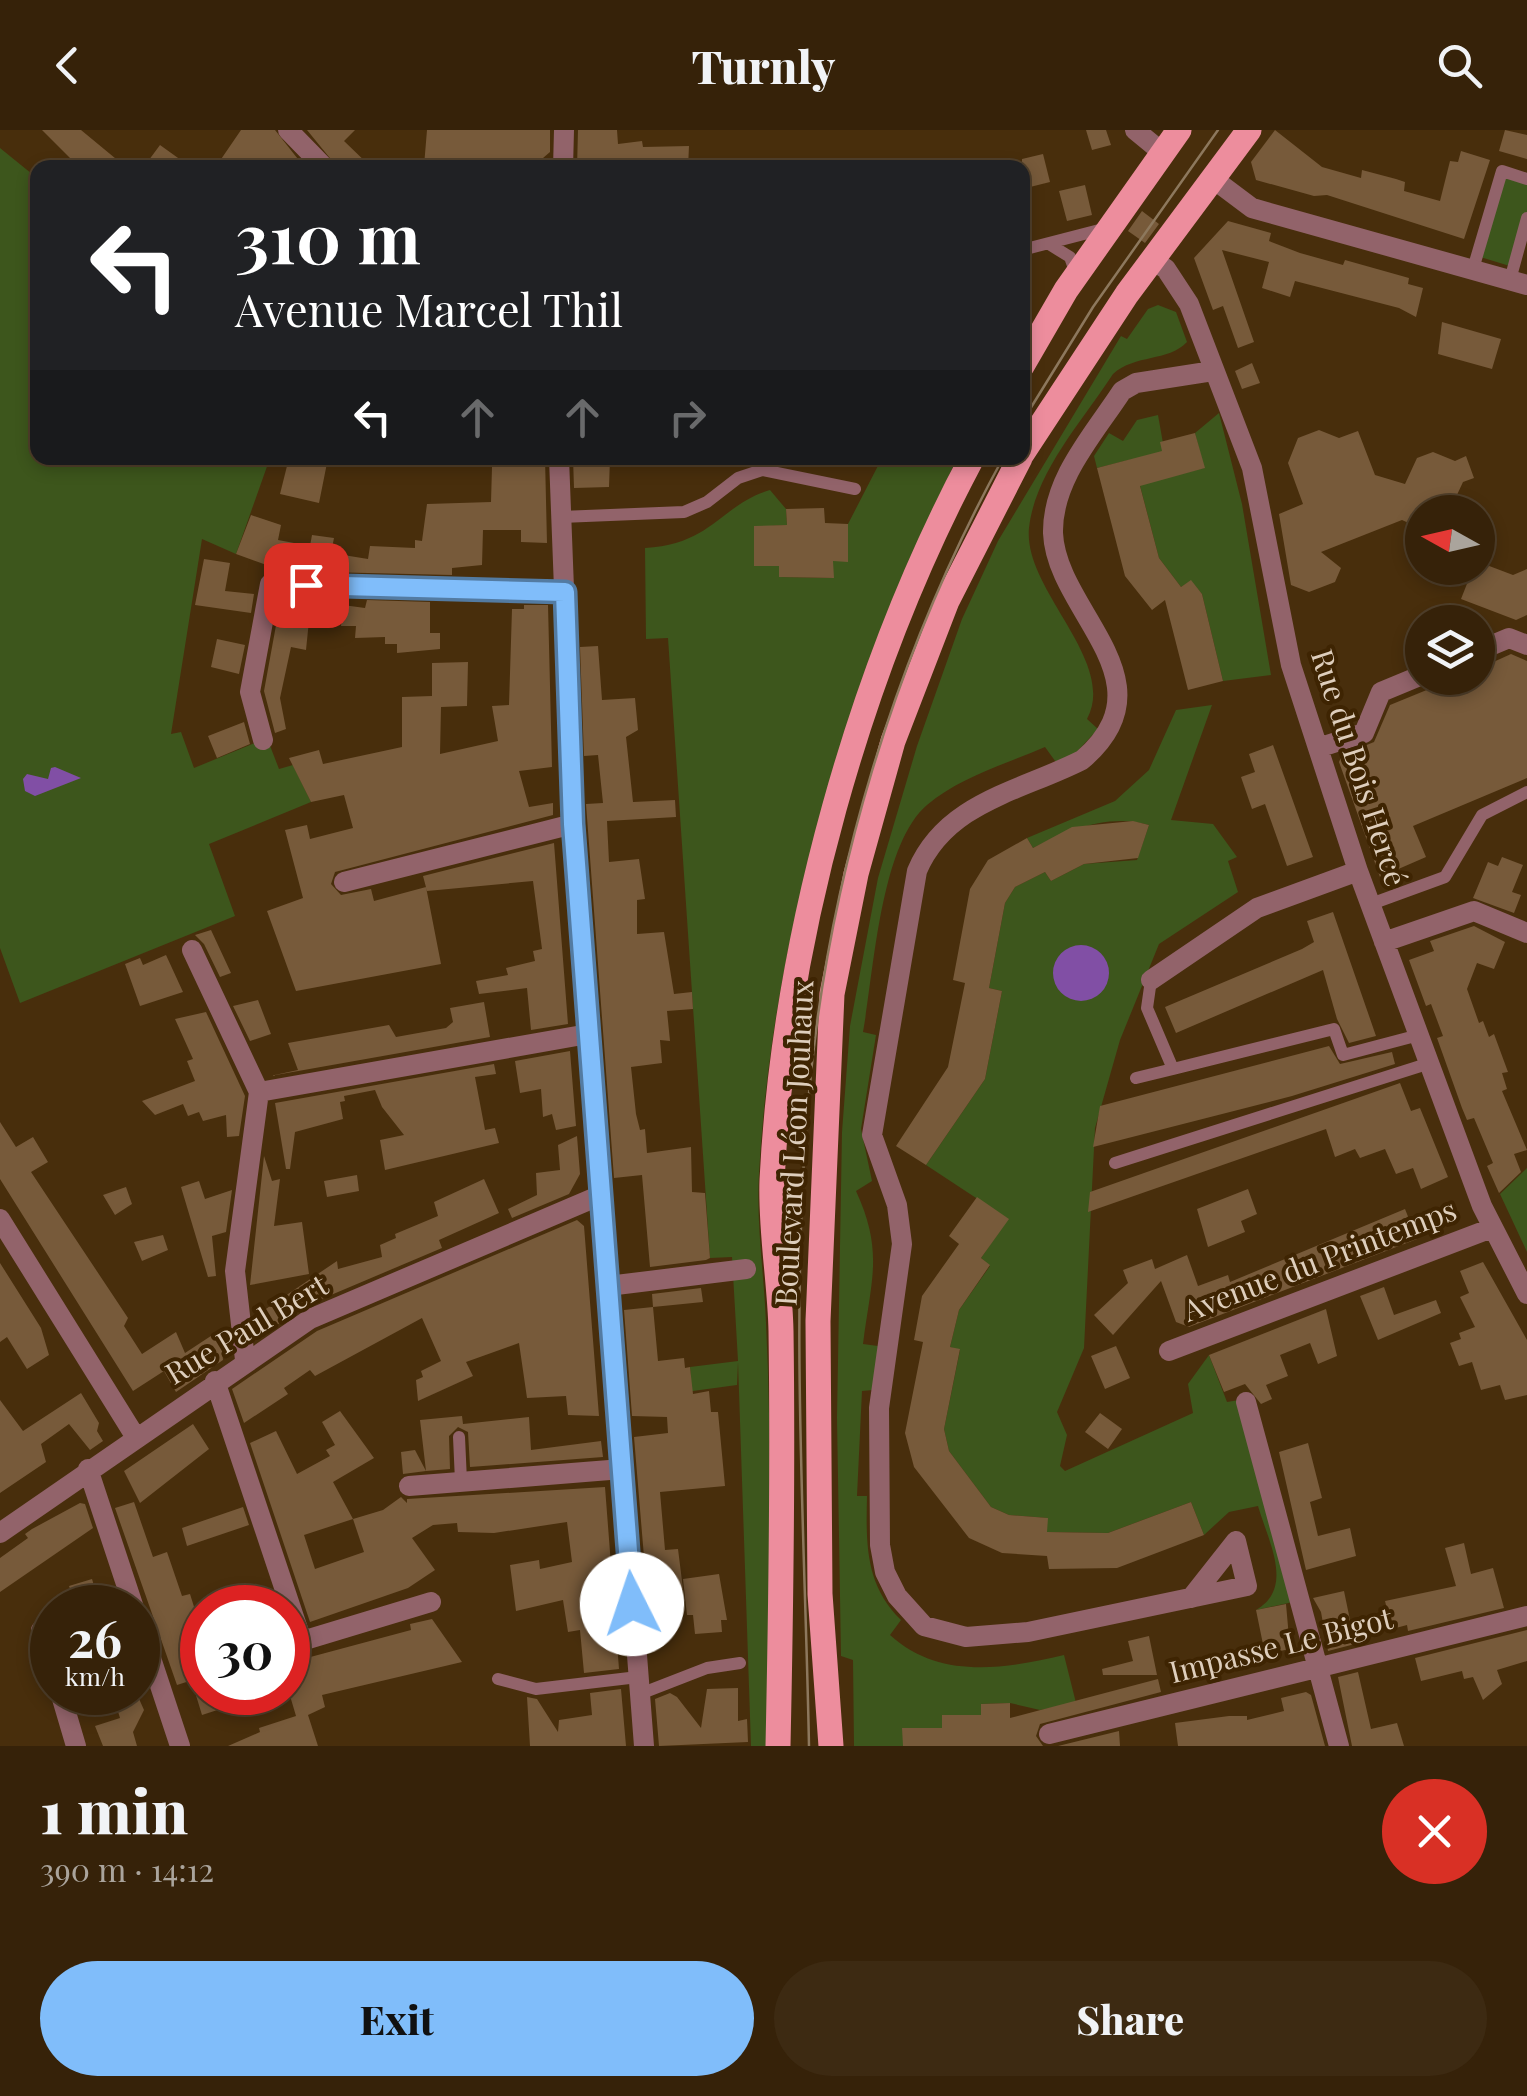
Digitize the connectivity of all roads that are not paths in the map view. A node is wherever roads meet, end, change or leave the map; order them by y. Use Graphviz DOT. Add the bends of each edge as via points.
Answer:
graph roads {
  1 [pos="288,130"];
  2 [pos="564,130"];
  3 [pos="1136,130"];
  4 [pos="1179,130"];
  5 [pos="1249,130"];
  6 [pos="1162,153"];
  7 [pos="317,160"];
  8 [pos="563,160"];
  9 [pos="1212,178"];
  10 [pos="1527,179"];
  11 [pos="1527,218"];
  12 [pos="1109,228"];
  13 [pos="1049,244"];
  14 [pos="1030,248"];
  15 [pos="1152,260"];
  16 [pos="1474,269"];
  17 [pos="1076,277"];
  18 [pos="1518,282"];
  19 [pos="1030,353"];
  20 [pos="1213,371"];
  21 [pos="1030,444"];
  22 [pos="560,465"];
  23 [pos="969,465"];
  24 [pos="1017,465"];
  25 [pos="855,489"];
  26 [pos="562,517"];
  27 [pos="565,592"];
  28 [pos="1495,644"];
  29 [pos="1527,646"];
  30 [pos="1405,681"];
  31 [pos="263,740"];
  32 [pos="1318,748"];
  33 [pos="1527,792"];
  34 [pos="573,824"];
  35 [pos="1358,872"];
  36 [pos="344,882"];
  37 [pos="1371,904"];
  38 [pos="1527,933"];
  39 [pos="1384,942"];
  40 [pos="192,950"];
  41 [pos="1151,980"];
  42 [pos="588,1034"];
  43 [pos="1420,1035"];
  44 [pos="1430,1063"];
  45 [pos="1173,1069"];
  46 [pos="1136,1078"];
  47 [pos="260,1092"];
  48 [pos="1115,1163"];
  49 [pos="602,1196"];
  50 [pos="0,1219"];
  51 [pos="1492,1228"];
  52 [pos="746,1269"];
  53 [pos="608,1286"];
  54 [pos="1527,1294"];
  55 [pos="1169,1351"];
  56 [pos="245,1360"];
  57 [pos="215,1381"];
  58 [pos="1246,1402"];
  59 [pos="135,1436"];
  60 [pos="458,1437"];
  61 [pos="88,1469"];
  62 [pos="622,1470"];
  63 [pos="462,1481"];
  64 [pos="409,1486"];
  65 [pos="0,1533"];
  66 [pos="126,1585"];
  67 [pos="1191,1598"];
  68 [pos="431,1602"];
  69 [pos="1527,1616"];
  70 [pos="740,1663"];
  71 [pos="1318,1668"];
  72 [pos="498,1679"];
  73 [pos="639,1685"];
  74 [pos="160,1686"];
  75 [pos="67,1715"];
  76 [pos="1048,1734"];
  77 [pos="76,1746"];
  78 [pos="180,1746"];
  79 [pos="644,1746"];
  80 [pos="778,1746"];
  81 [pos="831,1746"];
  82 [pos="1340,1746"];
  1 -- 7 [label="street"];
  2 -- 8 [label="street"];
  3 -- 6 [label="street"];
  4 -- 6 [label="main road"];
  5 -- 9 [label="main road, Boulevard Léon Jouhaux"];
  6 -- 12 [label="main road"];
  9 -- 15 [label="main road, Boulevard Léon Jouhaux"];
  9 -- 16 [label="street" via="1252,208"];
  10 -- 16 [label="lane" via="1502,172"];
  11 -- 18 [label="lane"];
  12 -- 13 [label="lane"];
  12 -- 17 [label="main road"];
  13 -- 14 [label="lane"];
  13 -- 17 [label="lane" via="1070,257"];
  15 -- 20 [label="street, Rue du Bois Hercé" via="1189,304"];
  15 -- 21 [label="main road, Boulevard Léon Jouhaux"];
  16 -- 18 [label="street"];
  17 -- 19 [label="main road"];
  20 -- 32 [label="street, Rue du Bois Hercé" via="1252,468 1291,665"];
  20 -- 67 [label="street" via="1136,382 1122,392 1066,477 1055,515 1056,550 1104,643 1116,689 1114,712 1097,747 1082,760 959,816 926,850 872,1135 897,1205 902,1244 879,1408 880,1545 885,1572 908,1612 942,1634 992,1637"];
  22 -- 26 [label="street"];
  23 -- 80 [label="main road, Boulevard Léon Jouhaux" via="912,590 860,730 819,875 786,1058 772,1184 783,1510"];
  24 -- 81 [label="main road, Boulevard Léon Jouhaux" via="947,601 893,741 832,994 818,1322 820,1594"];
  25 -- 26 [label="lane" via="762,470 684,512"];
  26 -- 27 [label="street"];
  27 -- 31 [label="street" via="270,584 250,692"];
  27 -- 34 [label="street"];
  28 -- 29 [label="street" via="1508,638"];
  30 -- 32 [label="street" via="1381,692 1364,733"];
  32 -- 35 [label="street, Rue du Bois Hercé"];
  33 -- 37 [label="lane" via="1482,816 1444,877"];
  34 -- 36 [label="street"];
  34 -- 42 [label="street"];
  35 -- 37 [label="street, Rue du Bois Hercé"];
  35 -- 41 [label="street" via="1256,908"];
  37 -- 39 [label="street, Rue du Bois Hercé"];
  38 -- 39 [label="street" via="1474,911"];
  39 -- 43 [label="street, Rue du Bois Hercé"];
  40 -- 47 [label="street"];
  41 -- 45 [label="lane" via="1147,1008"];
  42 -- 47 [label="street"];
  42 -- 49 [label="street"];
  43 -- 44 [label="street, Rue du Bois Hercé"];
  43 -- 45 [label="lane" via="1343,1056 1334,1028"];
  44 -- 48 [label="lane"];
  44 -- 51 [label="street, Rue du Bois Hercé"];
  45 -- 46 [label="lane"];
  47 -- 56 [label="street" via="235,1271"];
  49 -- 53 [label="street"];
  49 -- 56 [label="street, Rue Paul Bert" via="310,1319"];
  50 -- 59 [label="street"];
  51 -- 54 [label="street, Rue du Bois Hercé"];
  51 -- 55 [label="street, Avenue du Printemps"];
  52 -- 53 [label="street"];
  53 -- 62 [label="street"];
  56 -- 57 [label="street, Rue Paul Bert"];
  57 -- 59 [label="street, Rue Paul Bert"];
  57 -- 68 [label="street" via="302,1641"];
  58 -- 71 [label="street"];
  59 -- 61 [label="street, Rue Paul Bert"];
  60 -- 63 [label="lane"];
  61 -- 65 [label="street, Rue Paul Bert"];
  61 -- 66 [label="street"];
  62 -- 63 [label="street"];
  62 -- 73 [label="street"];
  63 -- 64 [label="street"];
  69 -- 71 [label="street, Impasse Le Bigot"];
  70 -- 73 [label="lane"];
  71 -- 76 [label="street, Impasse Le Bigot"];
  71 -- 82 [label="street"];
  72 -- 73 [label="lane" via="536,1689"];
  73 -- 79 [label="street"];
  74 -- 78 [label="street"];
  75 -- 77 [label="street"];
}
